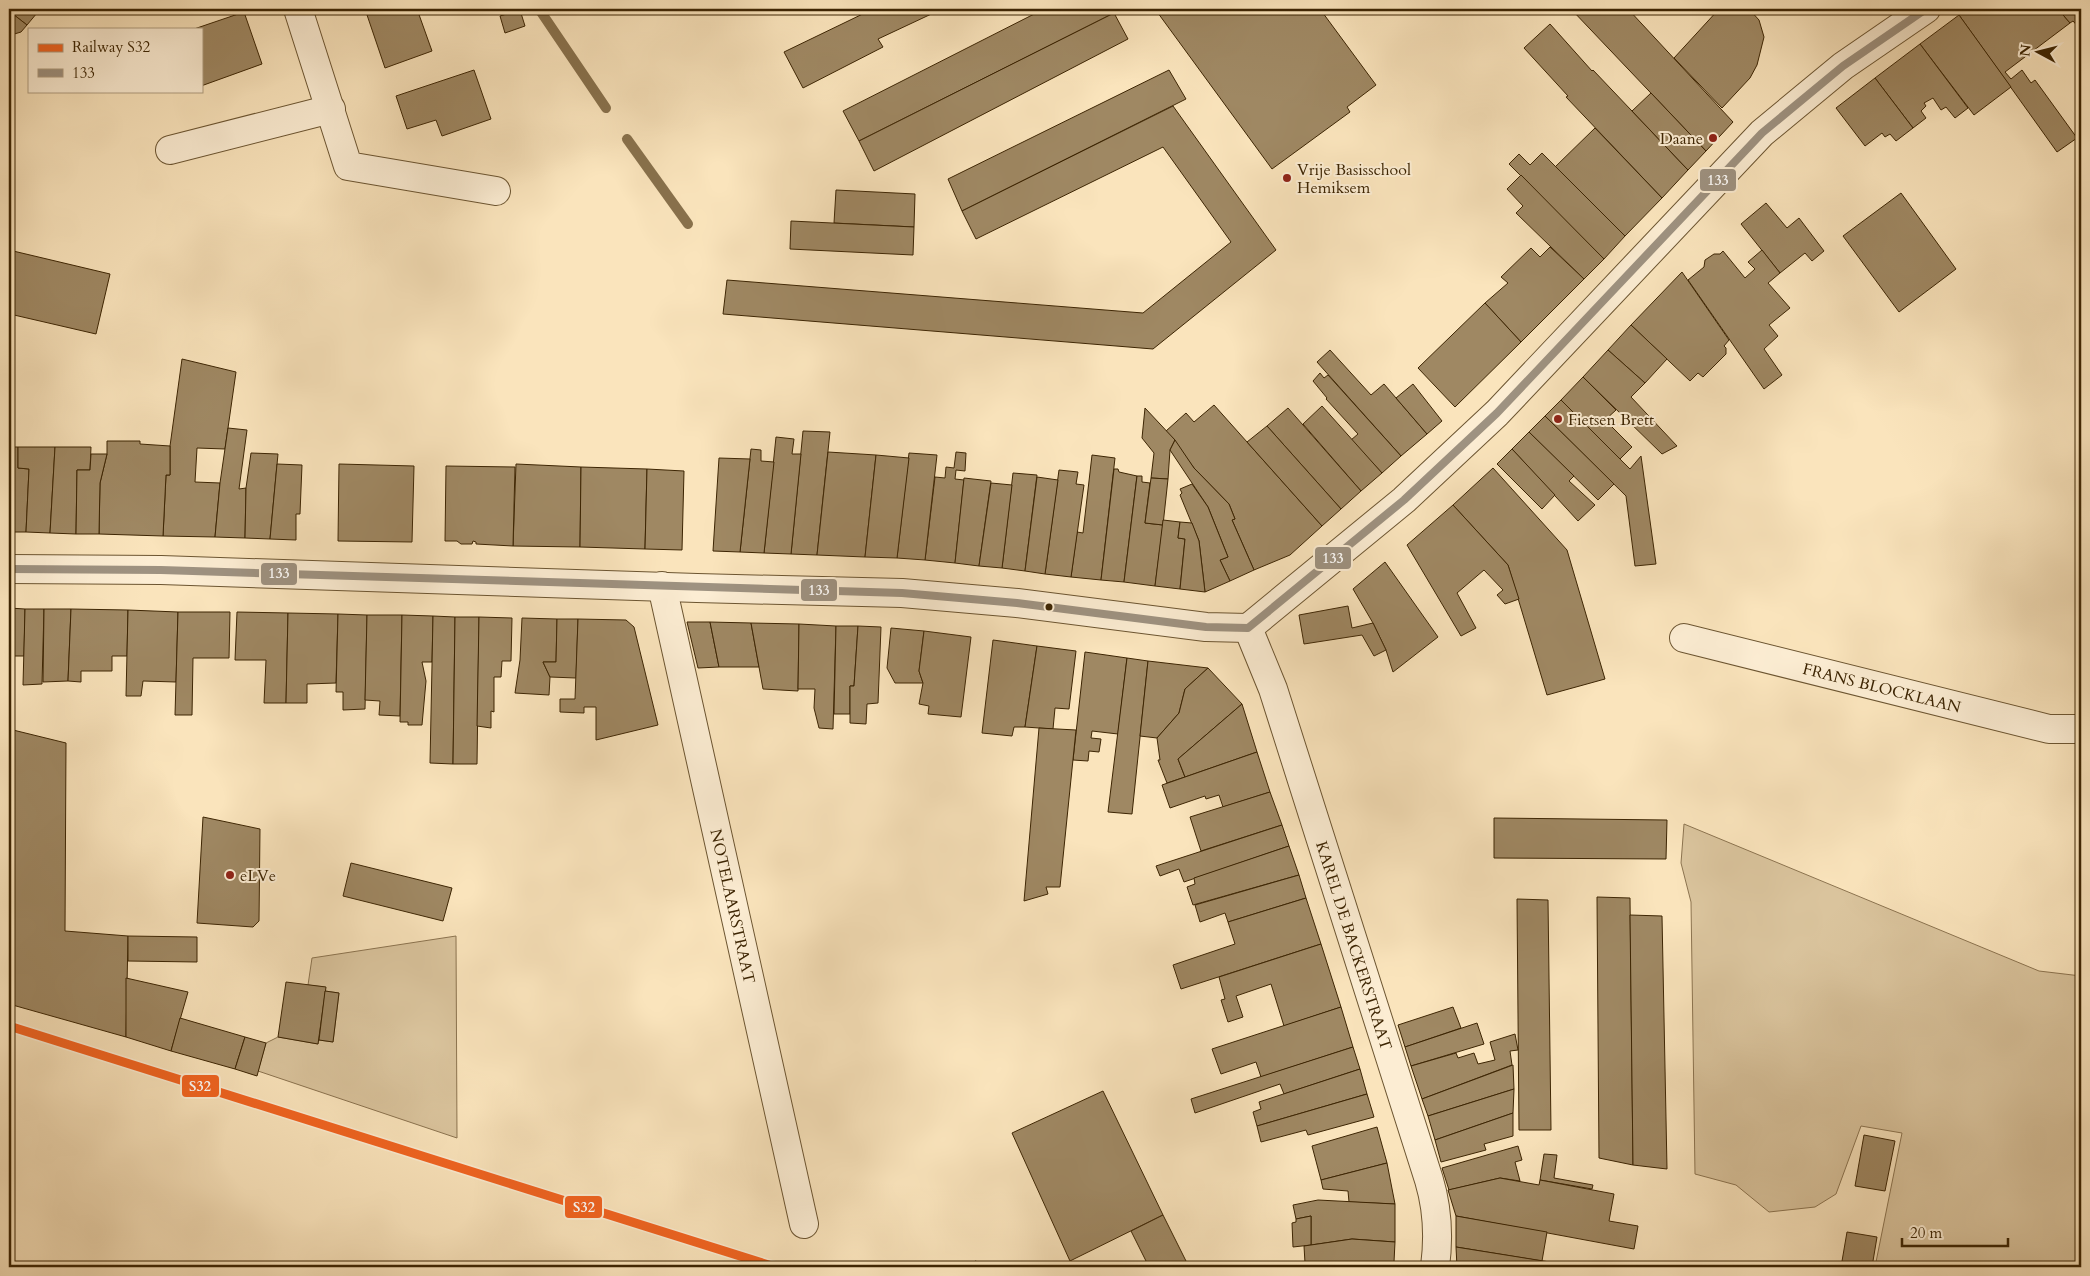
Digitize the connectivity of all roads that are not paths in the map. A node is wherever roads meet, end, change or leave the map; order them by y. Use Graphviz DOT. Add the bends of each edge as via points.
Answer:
graph roads {
  1 [pos="298,9"];
  2 [pos="1926,9"];
  3 [pos="331,108"];
  4 [pos="170,150"];
  5 [pos="496,191"];
  6 [pos="9,569"];
  7 [pos="662,586"];
  8 [pos="1248,628"];
  9 [pos="1684,638"];
  10 [pos="2081,730"];
  11 [pos="804,1224"];
  12 [pos="1435,1267"];
  1 -- 3 [label="street"];
  2 -- 8 [label="street" via="1843,66 1762,133 1497,413 1404,500"];
  3 -- 4 [label="street"];
  3 -- 5 [label="street" via="348,166"];
  6 -- 7 [label="street" via="161,570"];
  7 -- 8 [label="street" via="902,593 1017,603 1206,627"];
  7 -- 11 [label="street, NOTELAARSTRAAT"];
  8 -- 12 [label="street, KAREL DE BACKERSTRAAT" via="1273,689 1429,1180 1436,1204 1438,1240"];
  9 -- 10 [label="street, FRANS BLOCKLAAN" via="2049,729"];
}
